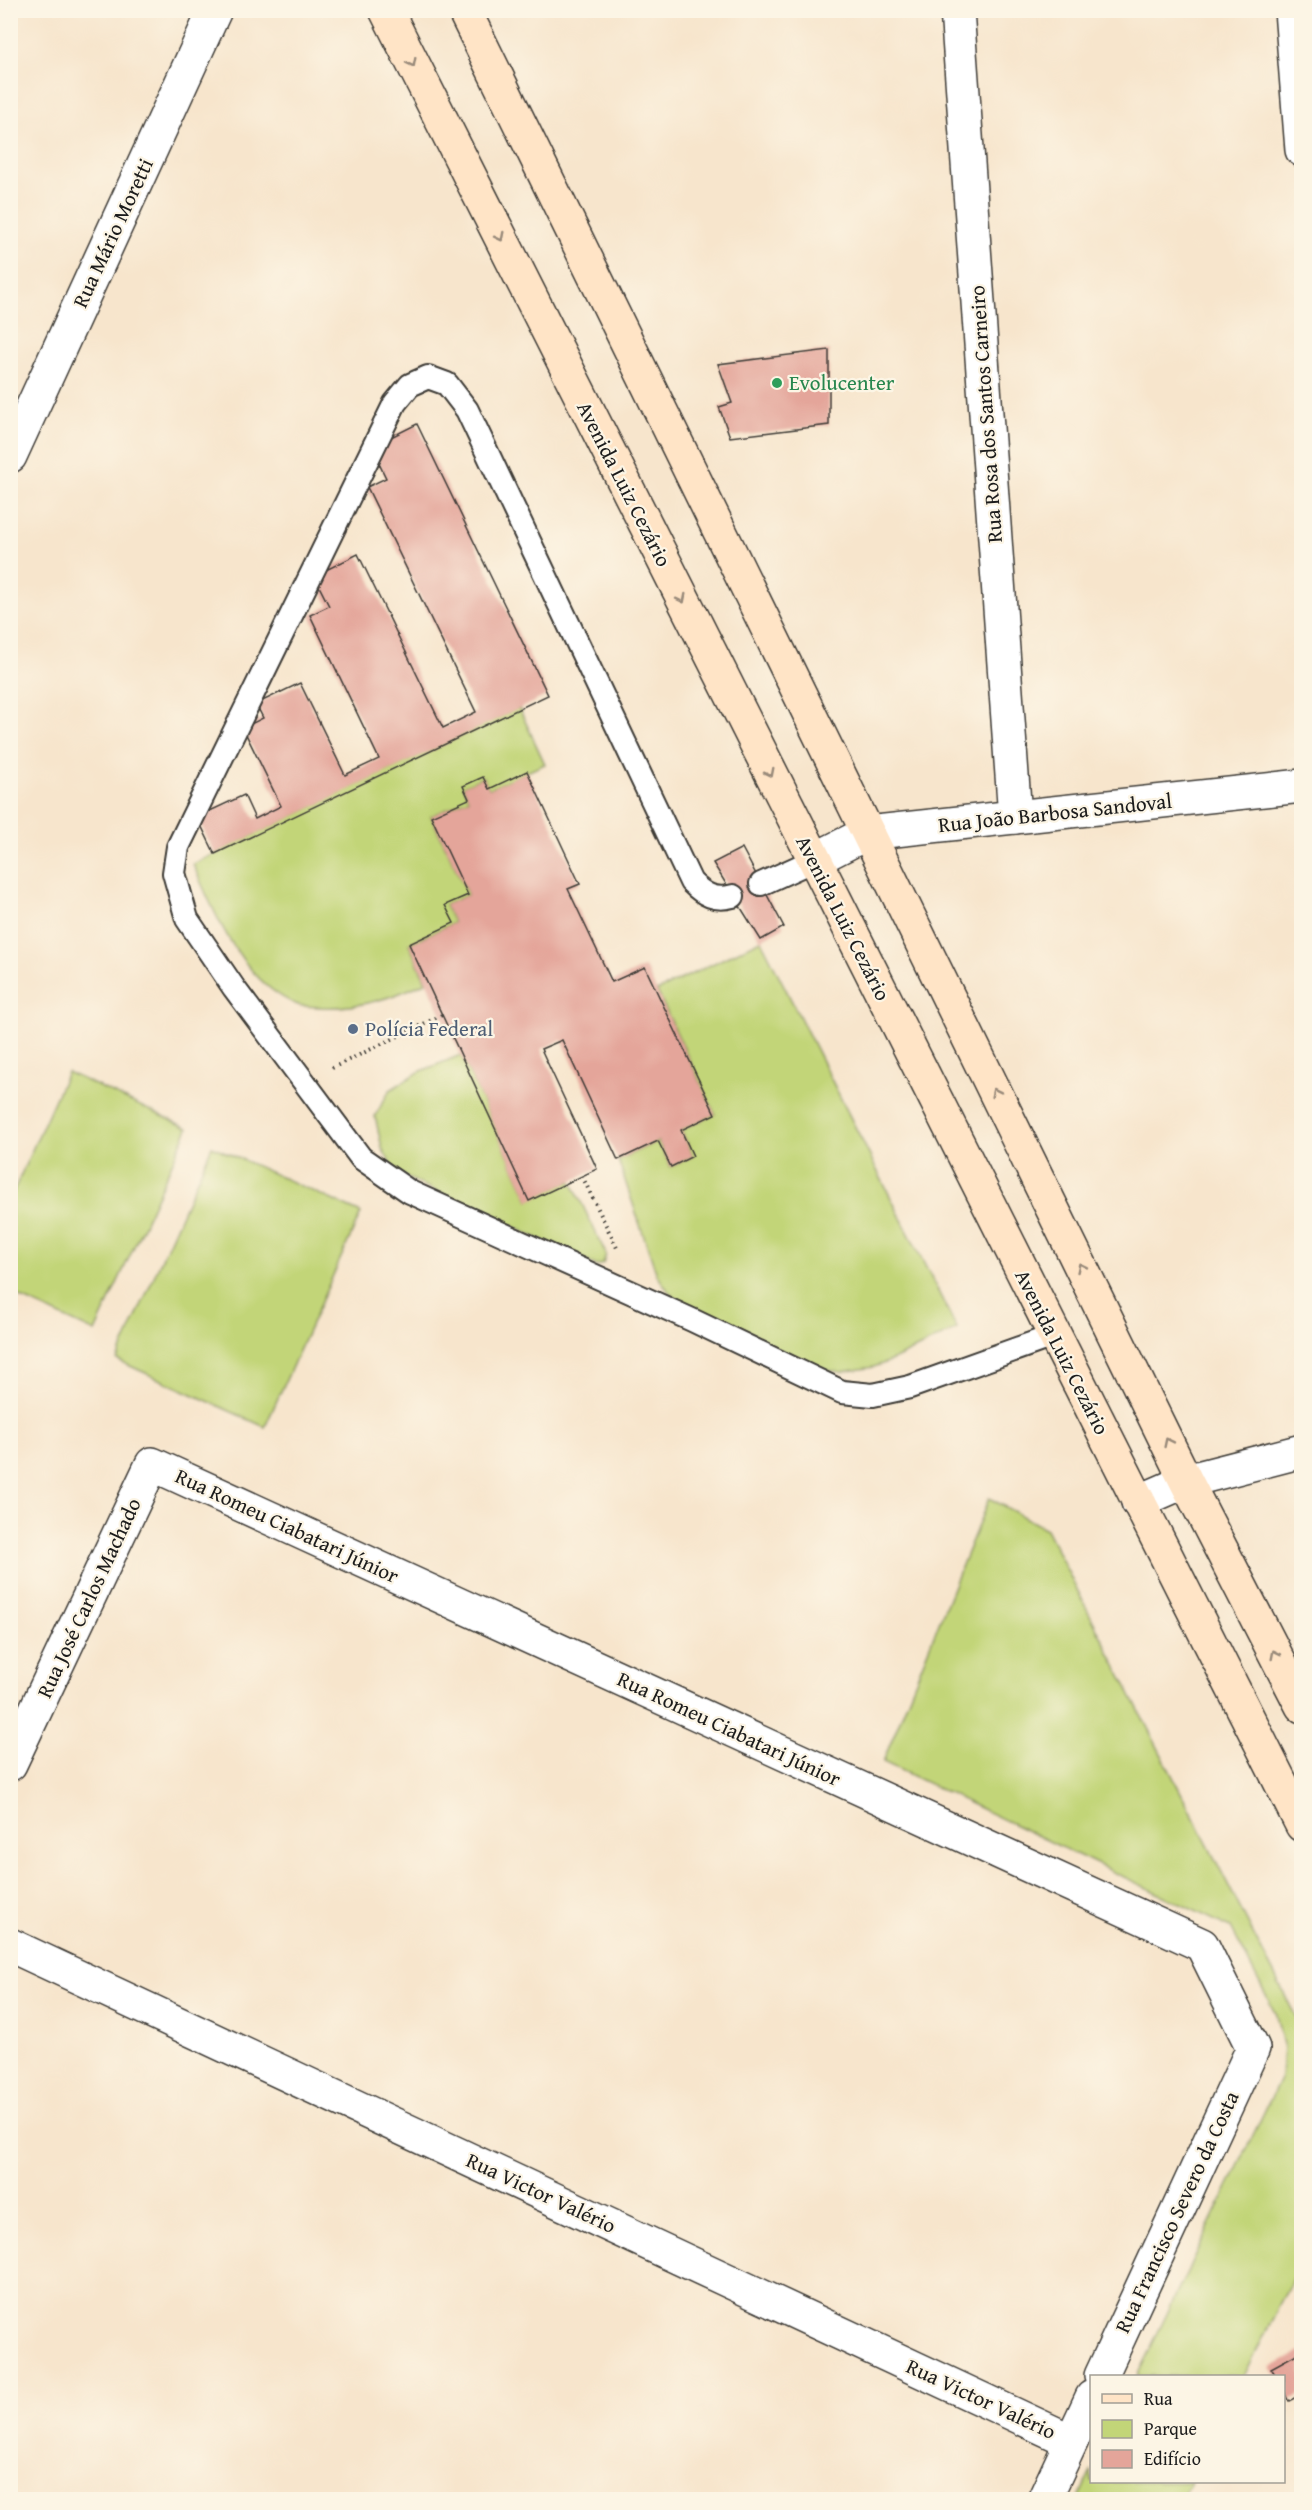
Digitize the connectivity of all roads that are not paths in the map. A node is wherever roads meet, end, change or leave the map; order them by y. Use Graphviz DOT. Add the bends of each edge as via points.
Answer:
graph roads {
  1 [pos="215,10"];
  2 [pos="386,10"];
  3 [pos="464,10"];
  4 [pos="957,10"];
  5 [pos="1291,10"];
  6 [pos="1302,150"];
  7 [pos="10,456"];
  8 [pos="1302,786"];
  9 [pos="1016,817"];
  10 [pos="867,833"];
  11 [pos="814,860"];
  12 [pos="761,884"];
  13 [pos="733,896"];
  14 [pos="1053,1336"];
  15 [pos="1302,1451"];
  16 [pos="152,1464"];
  17 [pos="1186,1480"];
  18 [pos="1138,1503"];
  19 [pos="1302,1706"];
  20 [pos="10,1764"];
  21 [pos="1302,1825"];
  22 [pos="10,1945"];
  23 [pos="1253,2048"];
  24 [pos="1101,2375"];
  25 [pos="1090,2401"];
  26 [pos="1071,2441"];
  27 [pos="1044,2499"];
  1 -- 7 [label="street, Rua Mário Moretti"];
  2 -- 11 [label="street, Avenida Luiz Cezário, one-way"];
  3 -- 10 [label="street"];
  4 -- 9 [label="street, Rua Rosa dos Santos Carneiro"];
  5 -- 6 [label="street"];
  8 -- 9 [label="street, Rua João Barbosa Sandoval"];
  9 -- 10 [label="street, Rua João Barbosa Sandoval"];
  10 -- 11 [label="street, Rua João Barbosa Sandoval"];
  17 -- 10 [label="street, one-way"];
  11 -- 12 [label="lane"];
  11 -- 14 [label="street, Avenida Luiz Cezário"];
  13 -- 14 [label="lane" via="711,898 691,882 467,410 447,384 428,377 411,385 395,403 178,847 174,873 187,920 361,1158 410,1192 842,1392 873,1395 910,1387"];
  14 -- 18 [label="street, Avenida Luiz Cezário"];
  15 -- 17 [label="street"];
  16 -- 20 [label="street, Rua José Carlos Machado"];
  16 -- 23 [label="street, Rua Romeu Ciabatari Júnior" via="1202,1945"];
  17 -- 18 [label="street"];
  19 -- 17 [label="street, one-way"];
  18 -- 21 [label="street, Avenida Luiz Cezário"];
  22 -- 26 [label="street, Rua Victor Valério"];
  23 -- 24 [label="street, Rua Francisco Severo da Costa"];
  25 -- 26 [label="street"];
  26 -- 27 [label="street"];
}
